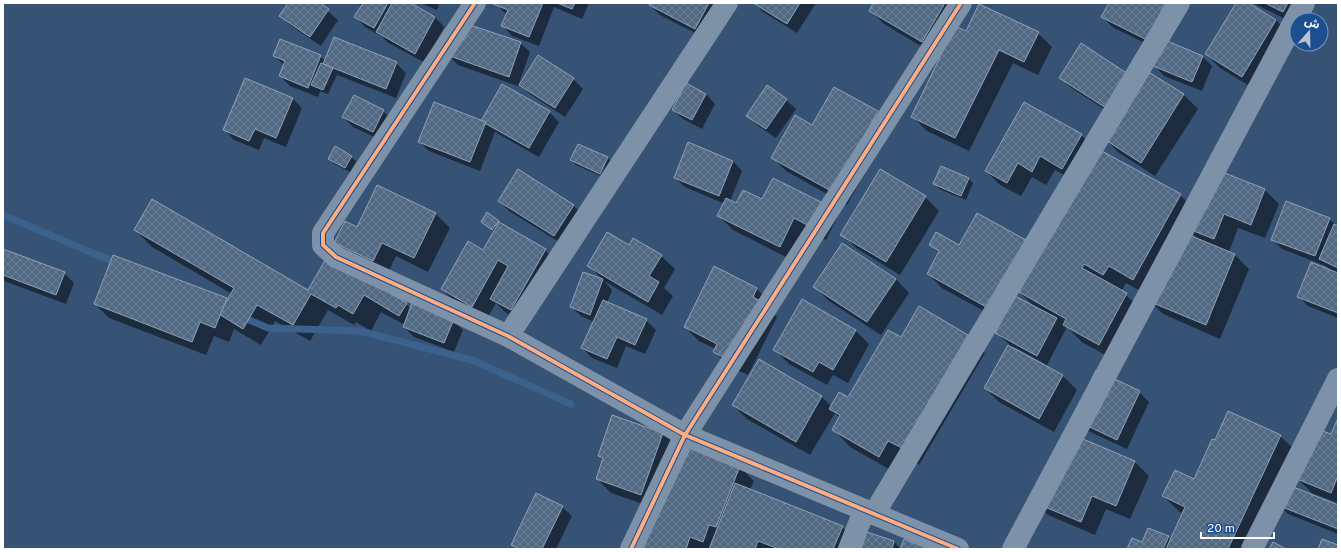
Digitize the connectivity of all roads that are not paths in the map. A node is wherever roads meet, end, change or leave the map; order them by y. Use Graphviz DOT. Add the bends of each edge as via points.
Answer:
graph roads {
  1 [pos="475,3"];
  2 [pos="727,3"];
  3 [pos="961,3"];
  4 [pos="1179,3"];
  5 [pos="1304,3"];
  6 [pos="508,336"];
  7 [pos="1338,379"];
  8 [pos="685,435"];
  9 [pos="869,512"];
  10 [pos="631,549"];
  11 [pos="849,549"];
  12 [pos="958,549"];
  13 [pos="1012,549"];
  14 [pos="1252,549"];
  1 -- 6 [label="street" via="323,233 323,245 336,257"];
  2 -- 6 [label="street"];
  3 -- 8 [label="street"];
  4 -- 9 [label="street"];
  5 -- 13 [label="street"];
  6 -- 8 [label="street"];
  7 -- 14 [label="street"];
  8 -- 9 [label="street"];
  8 -- 10 [label="street"];
  9 -- 11 [label="street"];
  9 -- 12 [label="street"];
}
